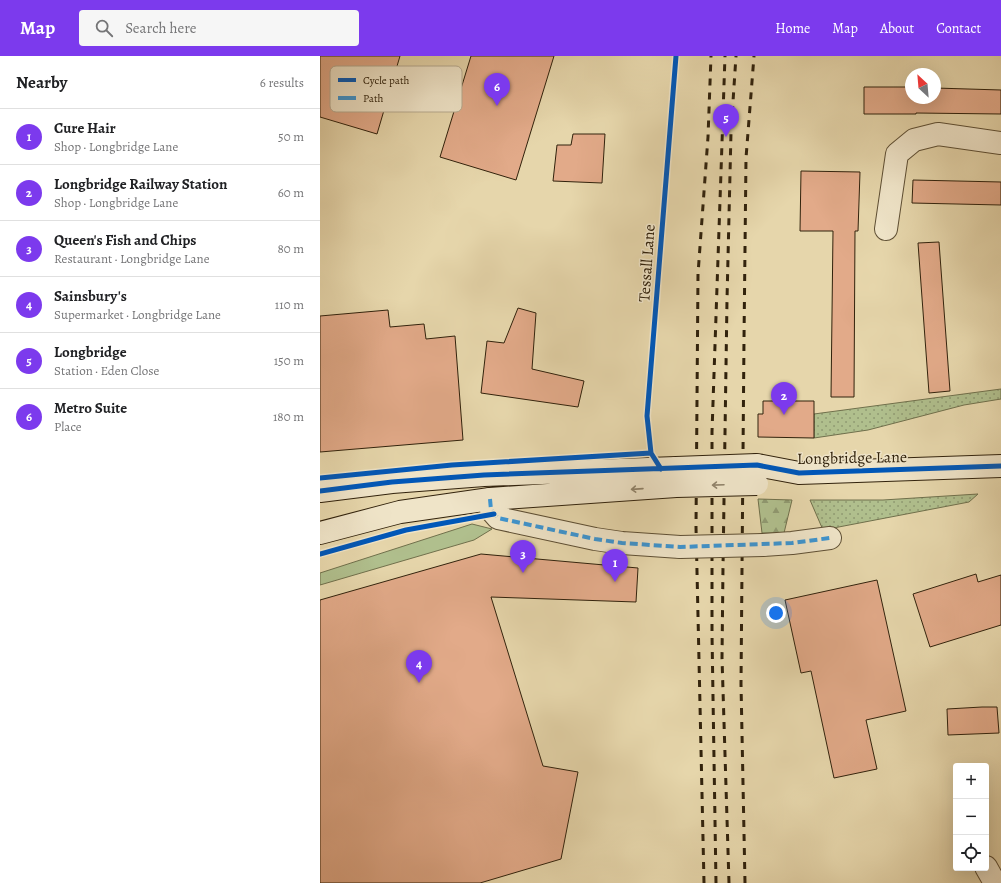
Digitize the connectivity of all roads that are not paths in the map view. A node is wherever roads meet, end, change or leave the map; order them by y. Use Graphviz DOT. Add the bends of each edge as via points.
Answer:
graph roads {
  1 [pos="1001,143"];
  2 [pos="886,229"];
  3 [pos="1001,466"];
  4 [pos="676,477"];
  5 [pos="320,491"];
  6 [pos="490,499"];
  7 [pos="460,503"];
  8 [pos="320,517"];
  9 [pos="320,533"];
  10 [pos="830,538"];
  11 [pos="988,871"];
  12 [pos="995,883"];
  1 -- 2 [label="street" via="938,134 914,140 897,154"];
  3 -- 4 [label="street, Longbridge Lane, bridge"];
  4 -- 5 [label="street, Longbridge Lane" via="484,475"];
  4 -- 6 [label="street, Longbridge Lane, one-way"];
  6 -- 7 [label="street, Longbridge Lane"];
  6 -- 10 [label="street, bridge" via="491,510 498,518 622,543 680,547 763,545"];
  7 -- 8 [label="street, Longbridge Lane" via="397,502"];
  7 -- 9 [label="street, Longbridge Lane" via="400,512"];
  11 -- 12 [label="street"];
}
